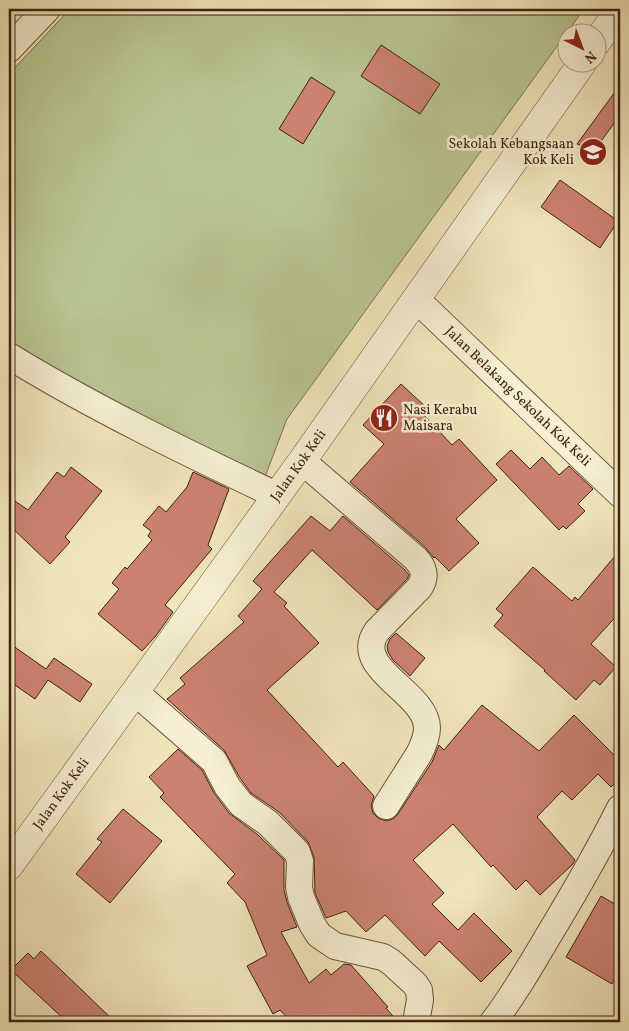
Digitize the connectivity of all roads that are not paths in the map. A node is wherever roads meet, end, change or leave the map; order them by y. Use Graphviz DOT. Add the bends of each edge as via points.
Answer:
graph roads {
  1 [pos="47,9"];
  2 [pos="620,9"];
  3 [pos="606,29"];
  4 [pos="9,49"];
  5 [pos="575,72"];
  6 [pos="416,299"];
  7 [pos="9,356"];
  8 [pos="302,461"];
  9 [pos="620,494"];
  10 [pos="276,496"];
  11 [pos="135,692"];
  12 [pos="386,806"];
  13 [pos="620,808"];
  14 [pos="9,866"];
  15 [pos="416,1022"];
  16 [pos="493,1022"];
  1 -- 4 [label="street"];
  2 -- 3 [label="street"];
  5 -- 6 [label="street, Jalan Kok Keli"];
  6 -- 8 [label="street, Jalan Kok Keli"];
  6 -- 9 [label="street, Jalan Belakang Sekolah Kok Keli"];
  7 -- 10 [label="street" via="60,387"];
  8 -- 10 [label="street, Jalan Kok Keli"];
  8 -- 12 [label="street" via="415,558 424,572 419,588 373,637 371,651 376,662 422,712 427,728 419,754"];
  10 -- 11 [label="street, Jalan Kok Keli"];
  11 -- 14 [label="street, Jalan Kok Keli"];
  11 -- 15 [label="street" via="214,761 241,804 268,823 297,852 301,897 319,935 335,946 383,957 414,984 420,1000"];
  13 -- 16 [label="street" via="589,867"];
}
